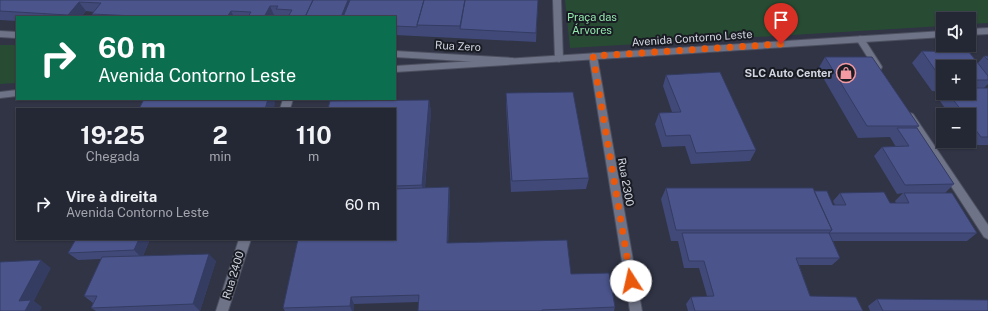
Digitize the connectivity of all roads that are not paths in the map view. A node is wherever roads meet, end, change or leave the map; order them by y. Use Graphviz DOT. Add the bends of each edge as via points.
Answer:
graph roads {
  1 [pos="557,0"];
  2 [pos="988,31"];
  3 [pos="976,32"];
  4 [pos="0,34"];
  5 [pos="936,34"];
  6 [pos="16,35"];
  7 [pos="860,39"];
  8 [pos="396,54"];
  9 [pos="593,56"];
  10 [pos="559,58"];
  11 [pos="519,61"];
  12 [pos="396,69"];
  13 [pos="886,78"];
  14 [pos="16,94"];
  15 [pos="0,95"];
  16 [pos="903,104"];
  17 [pos="988,234"];
  18 [pos="244,240"];
  19 [pos="222,311"];
  20 [pos="636,311"];
  1 -- 10 [label="street"];
  2 -- 3 [label="street"];
  4 -- 6 [label="street"];
  5 -- 7 [label="street, Avenida Contorno Leste"];
  7 -- 9 [label="street, Avenida Contorno Leste"];
  7 -- 13 [label="street"];
  8 -- 11 [label="street, Rua Zero"];
  9 -- 10 [label="street, Avenida Contorno Leste"];
  9 -- 20 [label="street, Rua 2300"];
  10 -- 11 [label="street, Avenida Contorno Leste"];
  11 -- 12 [label="street, Avenida Contorno Leste"];
  14 -- 15 [label="street"];
  16 -- 17 [label="street"];
  18 -- 19 [label="street, Rua 2400"];
}
